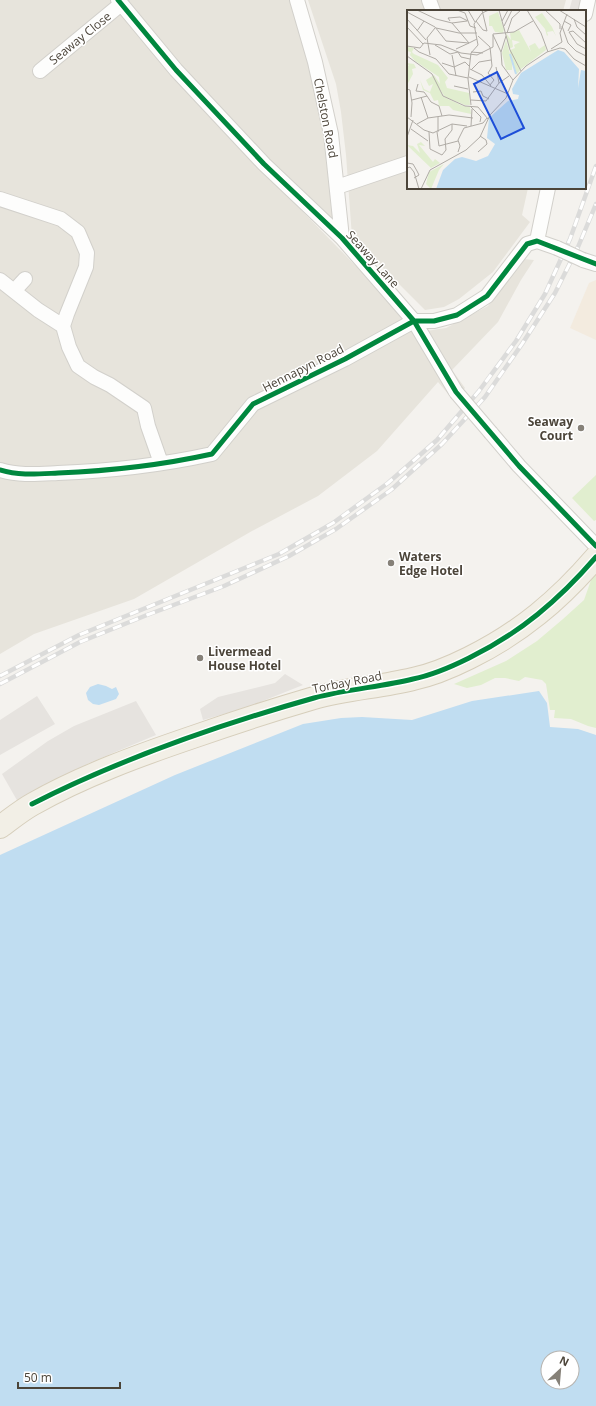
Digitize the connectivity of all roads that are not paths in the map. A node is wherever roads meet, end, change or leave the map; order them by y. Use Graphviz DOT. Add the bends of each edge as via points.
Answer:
graph roads {
  1 [pos="297,0"];
  2 [pos="429,0"];
  3 [pos="588,0"];
  4 [pos="120,2"];
  5 [pos="433,10"];
  6 [pos="586,10"];
  7 [pos="40,71"];
  8 [pos="407,164"];
  9 [pos="337,187"];
  10 [pos="548,189"];
  11 [pos="0,199"];
  12 [pos="342,238"];
  13 [pos="537,241"];
  14 [pos="590,262"];
  15 [pos="25,279"];
  16 [pos="0,280"];
  17 [pos="14,291"];
  18 [pos="414,321"];
  19 [pos="63,326"];
  20 [pos="161,463"];
  21 [pos="0,470"];
  22 [pos="596,546"];
  23 [pos="596,557"];
  24 [pos="0,826"];
  1 -- 9 [label="street, Chelston Road" via="326,107"];
  2 -- 5 [label="street"];
  3 -- 6 [label="street"];
  4 -- 7 [label="street, Seaway Close"];
  4 -- 12 [label="street, Seaway Lane" via="176,70 264,164"];
  8 -- 9 [label="street"];
  9 -- 12 [label="street, Chelston Road"];
  10 -- 13 [label="street"];
  11 -- 19 [label="street" via="61,219 78,232 87,253 86,267"];
  12 -- 18 [label="street, Seaway Lane"];
  13 -- 14 [label="street, bridge"];
  13 -- 18 [label="street, Hennapyn Road" via="527,244 487,296 481,300 457,315 434,321"];
  15 -- 17 [label="street"];
  16 -- 17 [label="street"];
  17 -- 19 [label="street"];
  18 -- 20 [label="street, Hennapyn Road" via="345,359 253,404 212,454"];
  18 -- 22 [label="street, Seaway Lane, bridge" via="456,392 519,466"];
  19 -- 20 [label="street" via="78,366 144,408"];
  20 -- 21 [label="street, Hennapyn Road" via="88,472 18,474"];
  23 -- 24 [label="main road, Torbay Road" via="563,593 528,623 494,646 431,675 316,698 148,752 56,792 32,804"];
}
